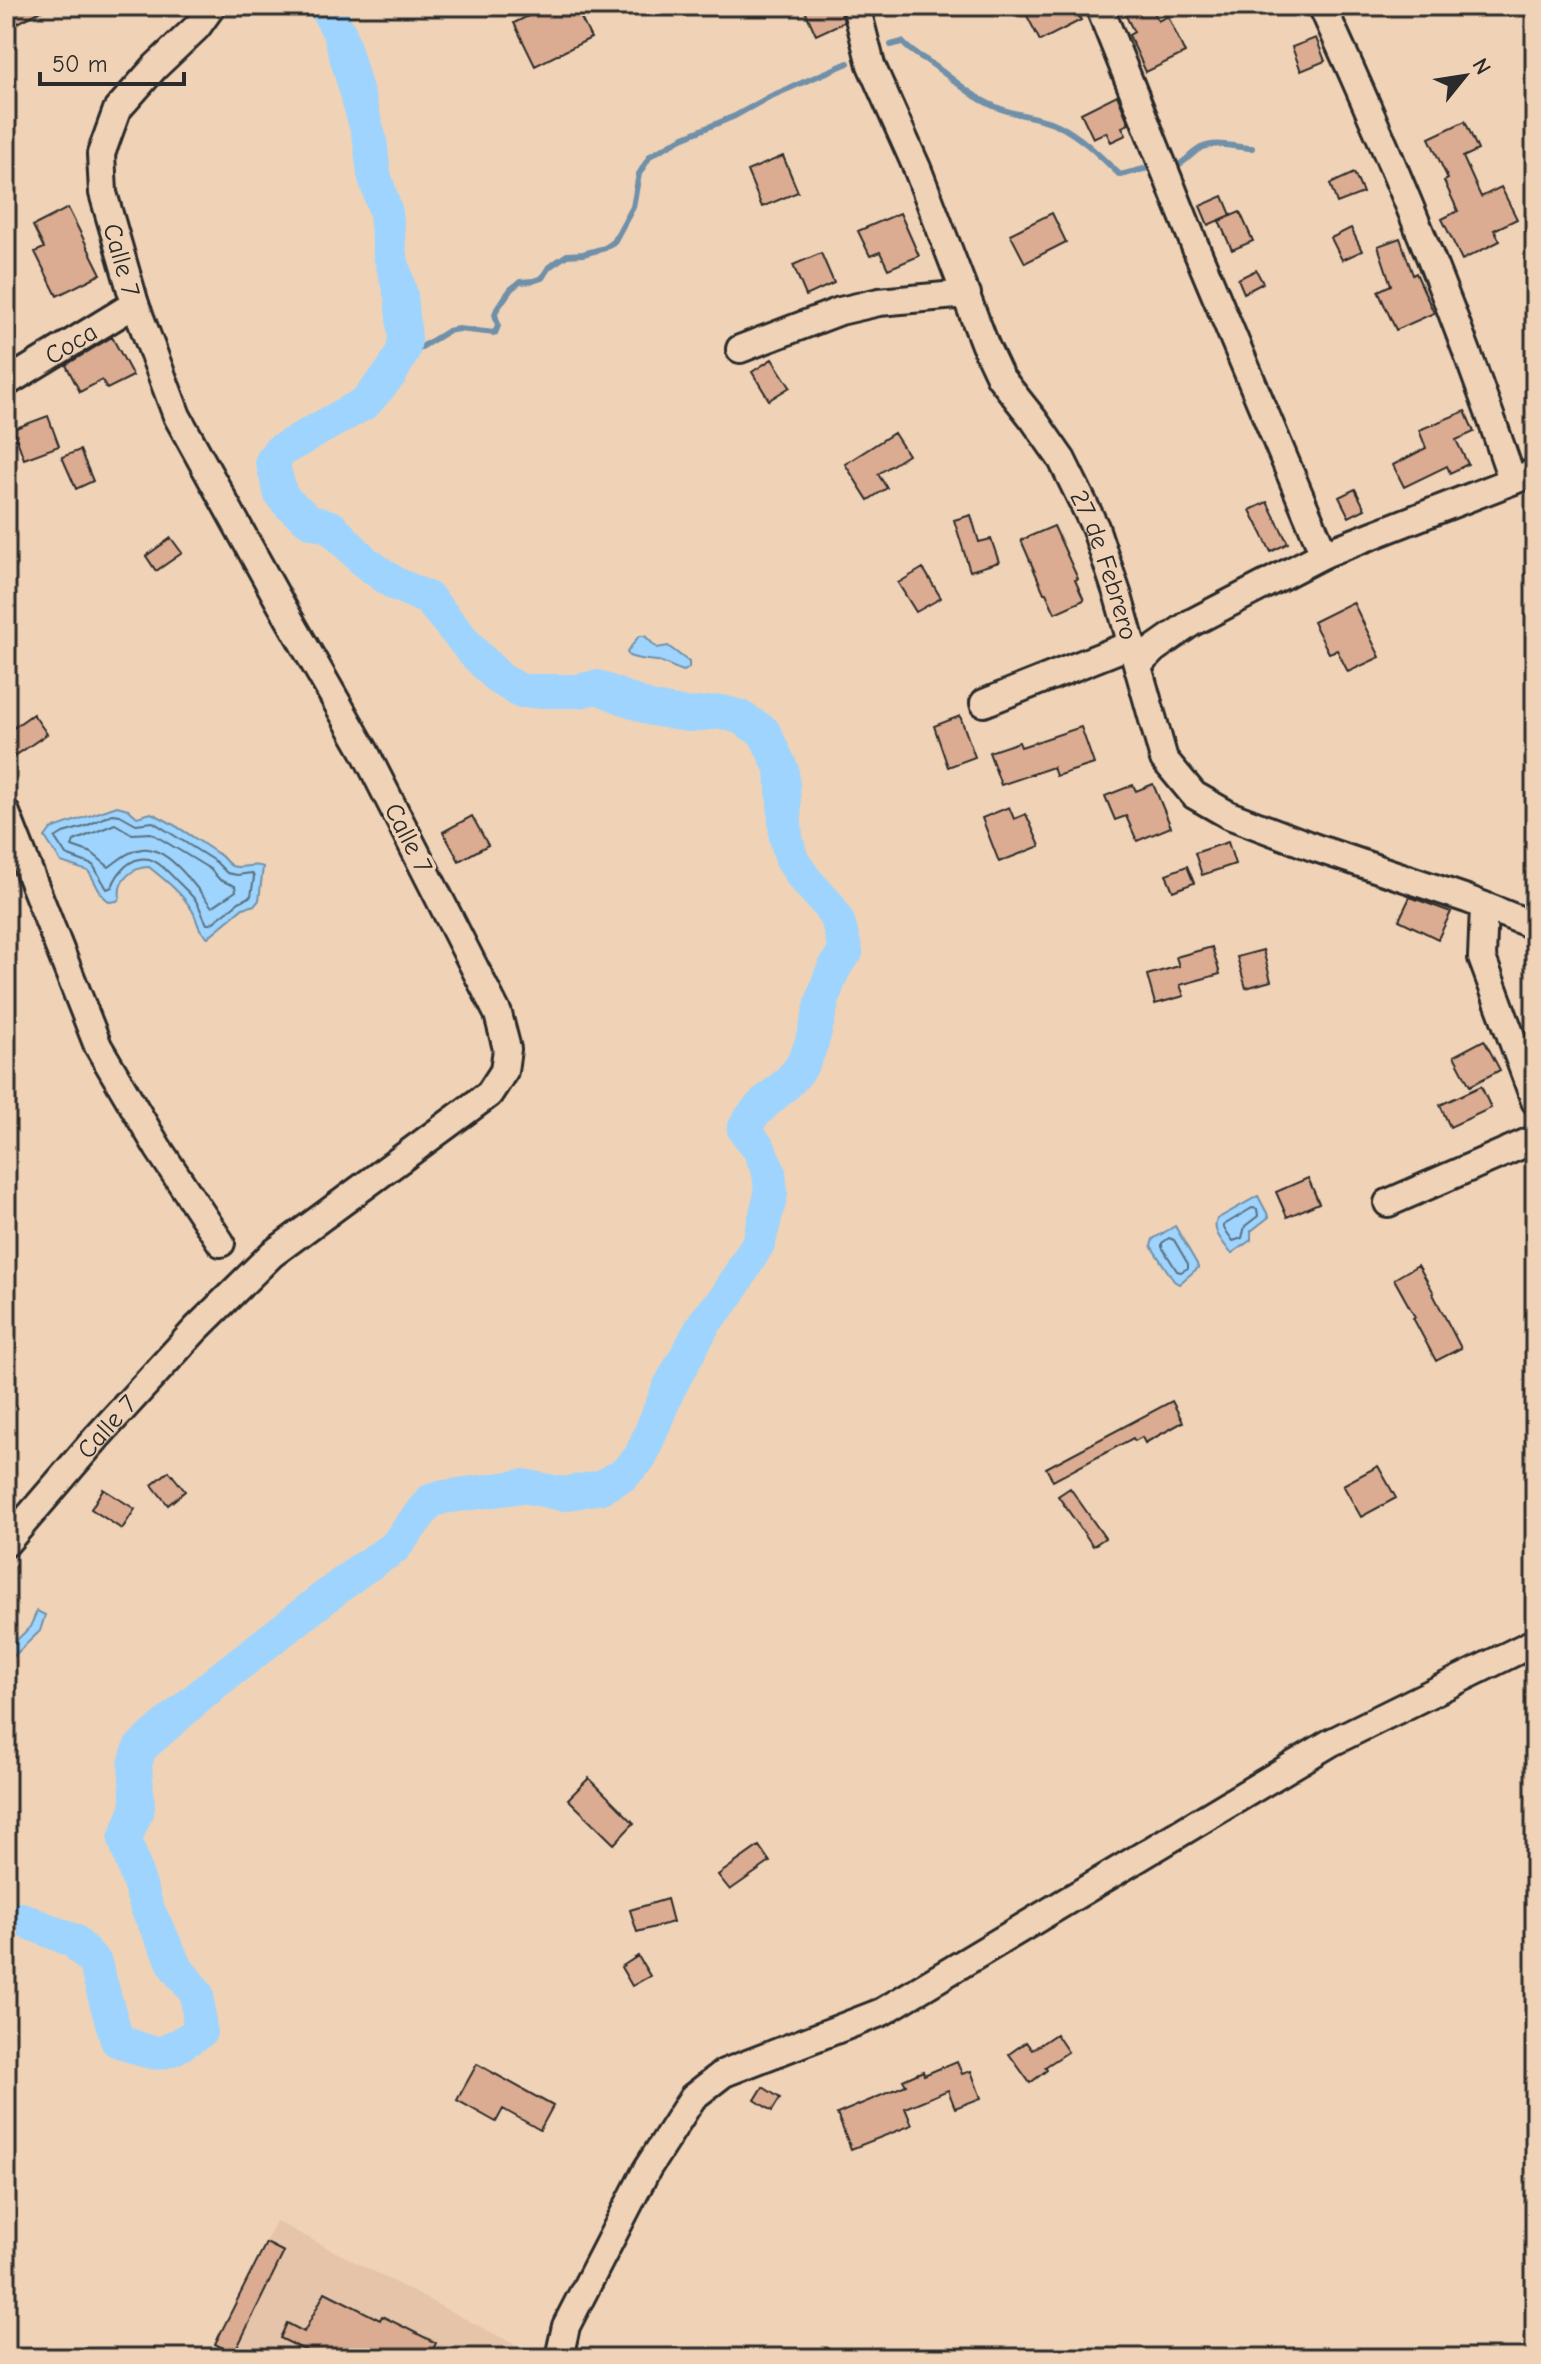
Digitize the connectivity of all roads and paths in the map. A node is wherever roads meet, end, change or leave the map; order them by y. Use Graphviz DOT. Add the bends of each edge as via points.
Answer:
graph roads {
  1 [pos="212,6"];
  2 [pos="856,6"];
  3 [pos="1099,6"];
  4 [pos="1322,6"];
  5 [pos="967,294"];
  6 [pos="135,304"];
  7 [pos="740,349"];
  8 [pos="6,383"];
  9 [pos="1524,476"];
  10 [pos="1324,554"];
  11 [pos="1135,654"];
  12 [pos="984,703"];
  13 [pos="6,813"];
  14 [pos="1484,906"];
  15 [pos="1535,926"];
  16 [pos="1535,1101"];
  17 [pos="1535,1139"];
  18 [pos="1388,1203"];
  19 [pos="221,1243"];
  20 [pos="6,1543"];
  21 [pos="1535,1642"];
  22 [pos="559,2358"];
  1 -- 6 [label="street, Calle 7" via="117,110 101,154 103,193"];
  2 -- 5 [label="street, 27 de Febrero" via="871,65"];
  3 -- 10 [label="street"];
  4 -- 9 [label="street"];
  5 -- 7 [label="street" via="840,311"];
  5 -- 11 [label="street, 27 de Febrero" via="1000,377 1062,460 1095,527"];
  6 -- 8 [label="street, Coca"];
  6 -- 20 [label="street, Calle 7" via="177,416 364,750 498,1014 507,1049 504,1071 489,1094 272,1254 196,1329"];
  9 -- 10 [label="street"];
  10 -- 11 [label="street" via="1191,623 1154,649"];
  11 -- 12 [label="street"];
  11 -- 14 [label="street, 27 de Febrero" via="1164,759 1194,795 1243,821"];
  13 -- 19 [label="street" via="98,1046"];
  14 -- 15 [label="street, 27 de Febrero"];
  14 -- 16 [label="street" via="1482,958"];
  17 -- 18 [label="street"];
  21 -- 22 [label="street" via="1330,1743 882,2012 724,2073 693,2097 647,2169 566,2326"];
}
